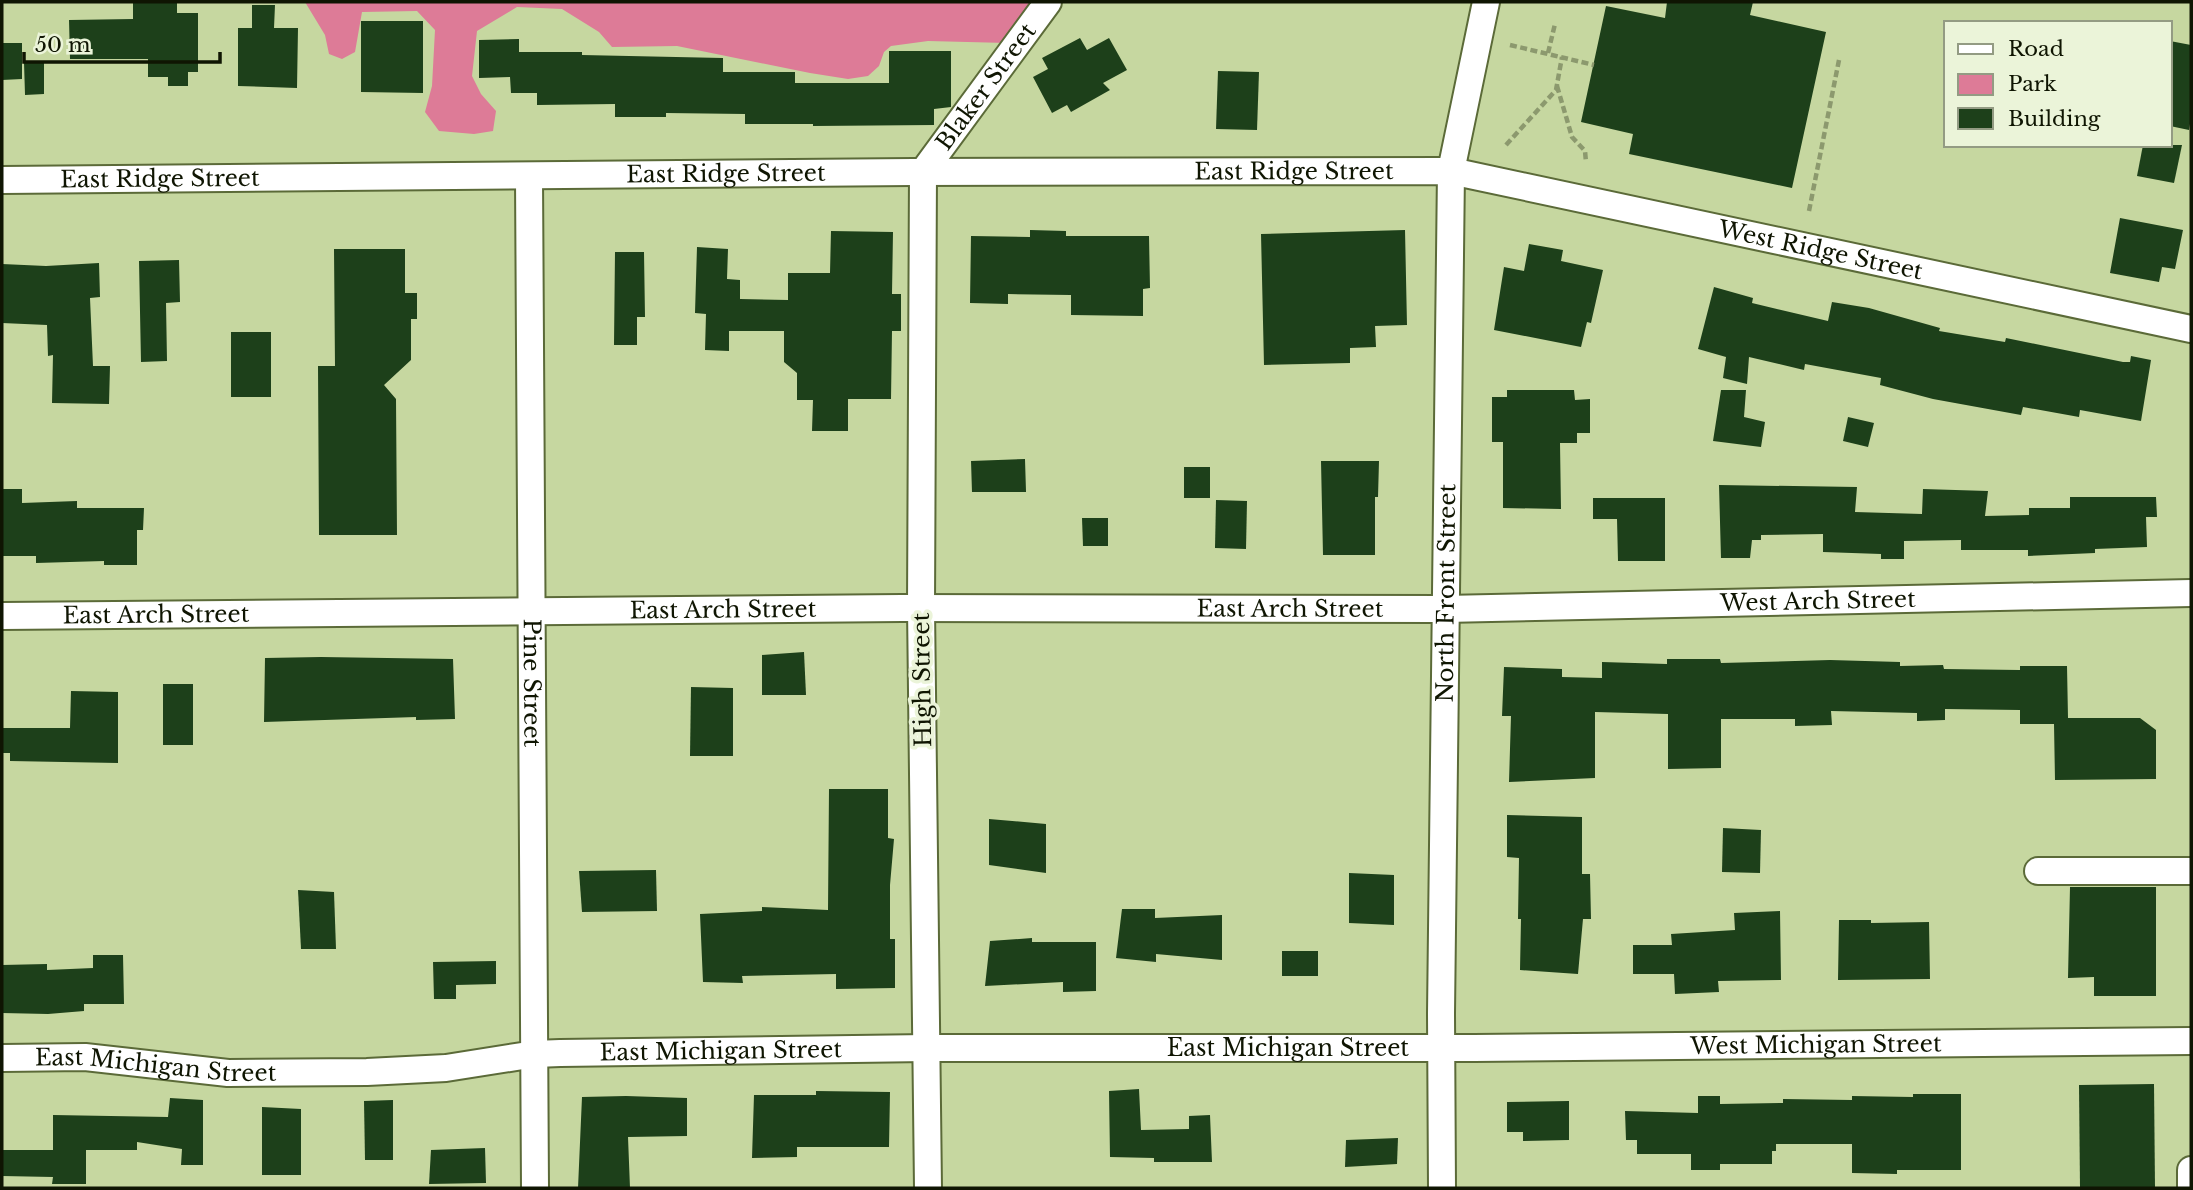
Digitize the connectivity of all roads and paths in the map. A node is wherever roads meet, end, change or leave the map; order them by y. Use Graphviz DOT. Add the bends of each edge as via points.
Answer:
graph roads {
  1 [pos="1048,2"];
  2 [pos="1486,2"];
  3 [pos="1555,24"];
  4 [pos="1510,45"];
  5 [pos="1548,54"];
  6 [pos="1562,57"];
  7 [pos="1839,60"];
  8 [pos="1594,65"];
  9 [pos="1556,86"];
  10 [pos="1506,145"];
  11 [pos="1586,162"];
  12 [pos="1451,171"];
  13 [pos="923,172"];
  14 [pos="529,177"];
  15 [pos="2,180"];
  16 [pos="1809,211"];
  17 [pos="2191,329"];
  18 [pos="2191,593"];
  19 [pos="921,608"];
  20 [pos="1445,609"];
  21 [pos="531,611"];
  22 [pos="2,616"];
  23 [pos="2191,870"];
  24 [pos="2038,871"];
  25 [pos="2191,1041"];
  26 [pos="928,1048"];
  27 [pos="1441,1048"];
  28 [pos="535,1054"];
  29 [pos="2,1058"];
  30 [pos="2191,1170"];
  31 [pos="535,1188"];
  32 [pos="928,1188"];
  33 [pos="1442,1188"];
  34 [pos="2191,1188"];
  1 -- 13 [label="street, Blaker Street"];
  2 -- 12 [label="street, North Front Street"];
  3 -- 5 [label="path"];
  4 -- 5 [label="path"];
  5 -- 6 [label="path"];
  6 -- 8 [label="path"];
  6 -- 9 [label="path"];
  7 -- 16 [label="path"];
  9 -- 10 [label="path"];
  9 -- 11 [label="path"];
  12 -- 13 [label="street, East Ridge Street"];
  12 -- 17 [label="street, West Ridge Street"];
  12 -- 20 [label="street, North Front Street"];
  13 -- 14 [label="street, East Ridge Street"];
  13 -- 19 [label="street, High Street"];
  14 -- 15 [label="street, East Ridge Street"];
  14 -- 21 [label="street, Pine Street"];
  18 -- 20 [label="street, West Arch Street"];
  19 -- 20 [label="street, East Arch Street"];
  19 -- 21 [label="street, East Arch Street"];
  19 -- 26 [label="street, High Street"];
  20 -- 27 [label="street, North Front Street"];
  21 -- 22 [label="street, East Arch Street"];
  21 -- 28 [label="street, Pine Street"];
  23 -- 24 [label="street"];
  25 -- 27 [label="street, West Michigan Street"];
  26 -- 27 [label="street, East Michigan Street"];
  26 -- 28 [label="street, East Michigan Street"];
  26 -- 32 [label="street, High Street"];
  27 -- 33 [label="street, North Front Street"];
  28 -- 29 [label="street, East Michigan Street" via="446,1068 367,1072 228,1073 85,1057"];
  28 -- 31 [label="street, Pine Street"];
  30 -- 34 [label="street"];
}
